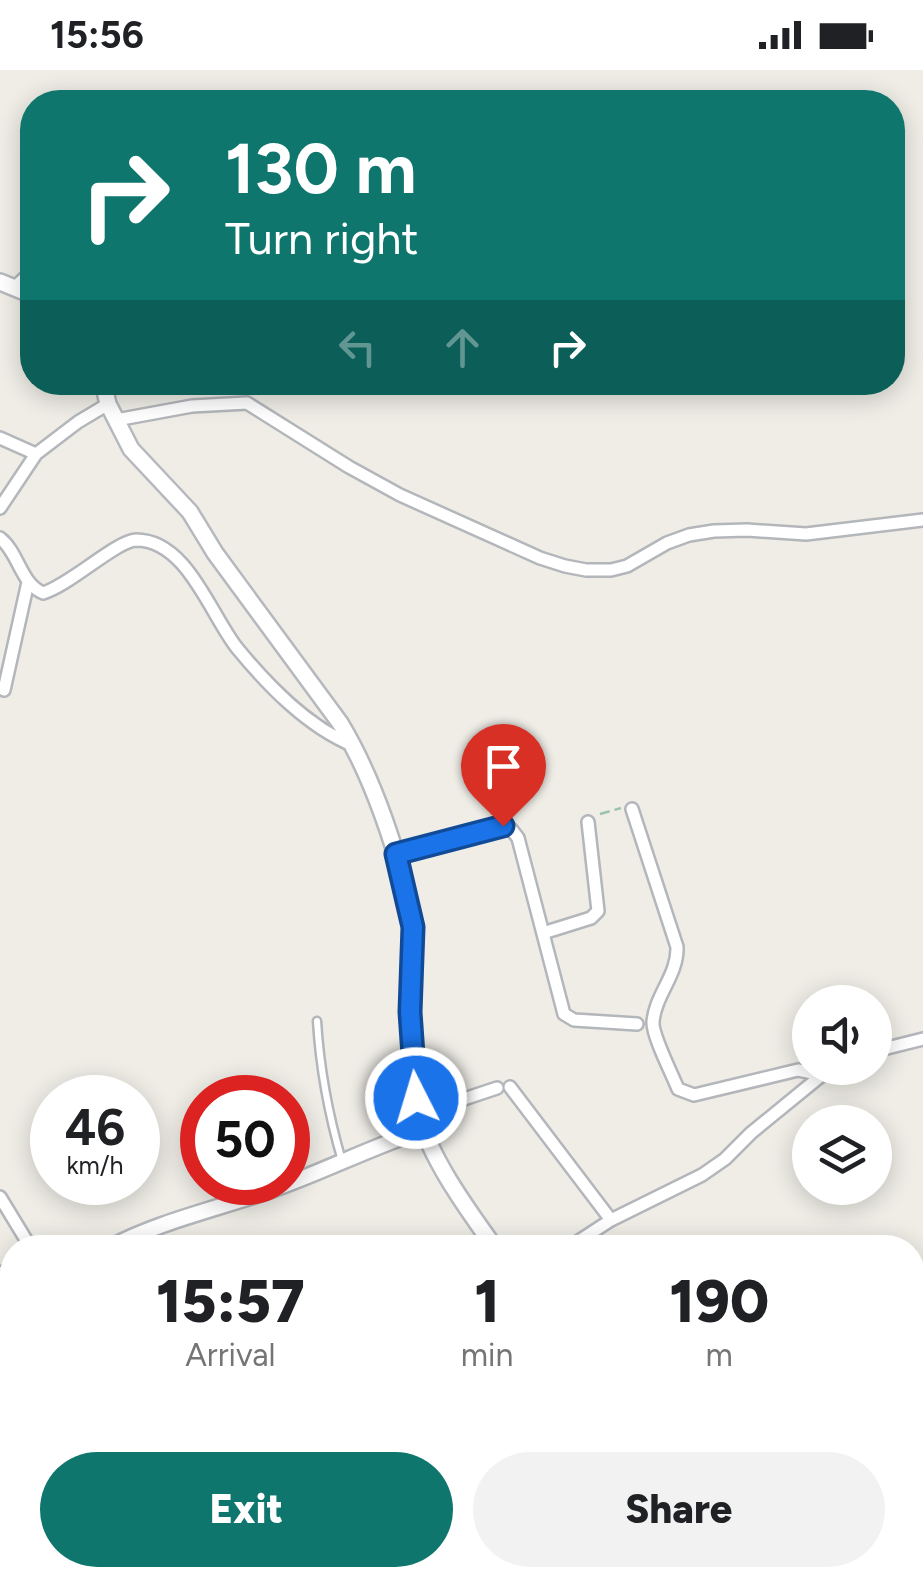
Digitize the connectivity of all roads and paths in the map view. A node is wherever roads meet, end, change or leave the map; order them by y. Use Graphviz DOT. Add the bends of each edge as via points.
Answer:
graph roads {
  1 [pos="106,395"];
  2 [pos="108,404"];
  3 [pos="116,420"];
  4 [pos="0,438"];
  5 [pos="36,454"];
  6 [pos="0,508"];
  7 [pos="923,520"];
  8 [pos="0,538"];
  9 [pos="28,582"];
  10 [pos="4,690"];
  11 [pos="354,746"];
  12 [pos="632,810"];
  13 [pos="588,822"];
  14 [pos="396,854"];
  15 [pos="543,934"];
  16 [pos="318,1021"];
  17 [pos="637,1024"];
  18 [pos="923,1039"];
  19 [pos="892,1046"];
  20 [pos="792,1071"];
  21 [pos="810,1085"];
  22 [pos="421,1122"];
  23 [pos="342,1160"];
  24 [pos="0,1196"];
  25 [pos="611,1220"];
  26 [pos="23,1235"];
  27 [pos="133,1235"];
  28 [pos="486,1235"];
  29 [pos="588,1235"];
  1 -- 2 [label="main road"];
  2 -- 3 [label="main road"];
  2 -- 5 [label="street"];
  3 -- 7 [label="street" via="248,403 400,494 540,558 586,570 627,566 666,544 714,531 806,534"];
  3 -- 11 [label="main road" via="131,449 190,512"];
  4 -- 5 [label="street"];
  5 -- 6 [label="street"];
  8 -- 9 [label="street"];
  9 -- 10 [label="street"];
  9 -- 11 [label="street" via="48,592 124,543 158,545 183,564 252,666 321,731"];
  11 -- 14 [label="main road"];
  12 -- 13 [label="path" via="614,808"];
  12 -- 20 [label="street" via="677,947 652,1026 678,1089 694,1094"];
  13 -- 15 [label="street" via="598,911"];
  14 -- 15 [label="street" via="511,829"];
  14 -- 22 [label="main road" via="413,927 410,1043"];
  15 -- 17 [label="street" via="564,1014"];
  16 -- 23 [label="lane" via="320,1070"];
  18 -- 19 [label="street"];
  21 -- 25 [label="street" via="702,1175"];
  22 -- 23 [label="street"];
  22 -- 25 [label="street" via="503,1088"];
  22 -- 28 [label="main road"];
  23 -- 27 [label="street"];
  24 -- 26 [label="street"];
  25 -- 29 [label="street"];
}
